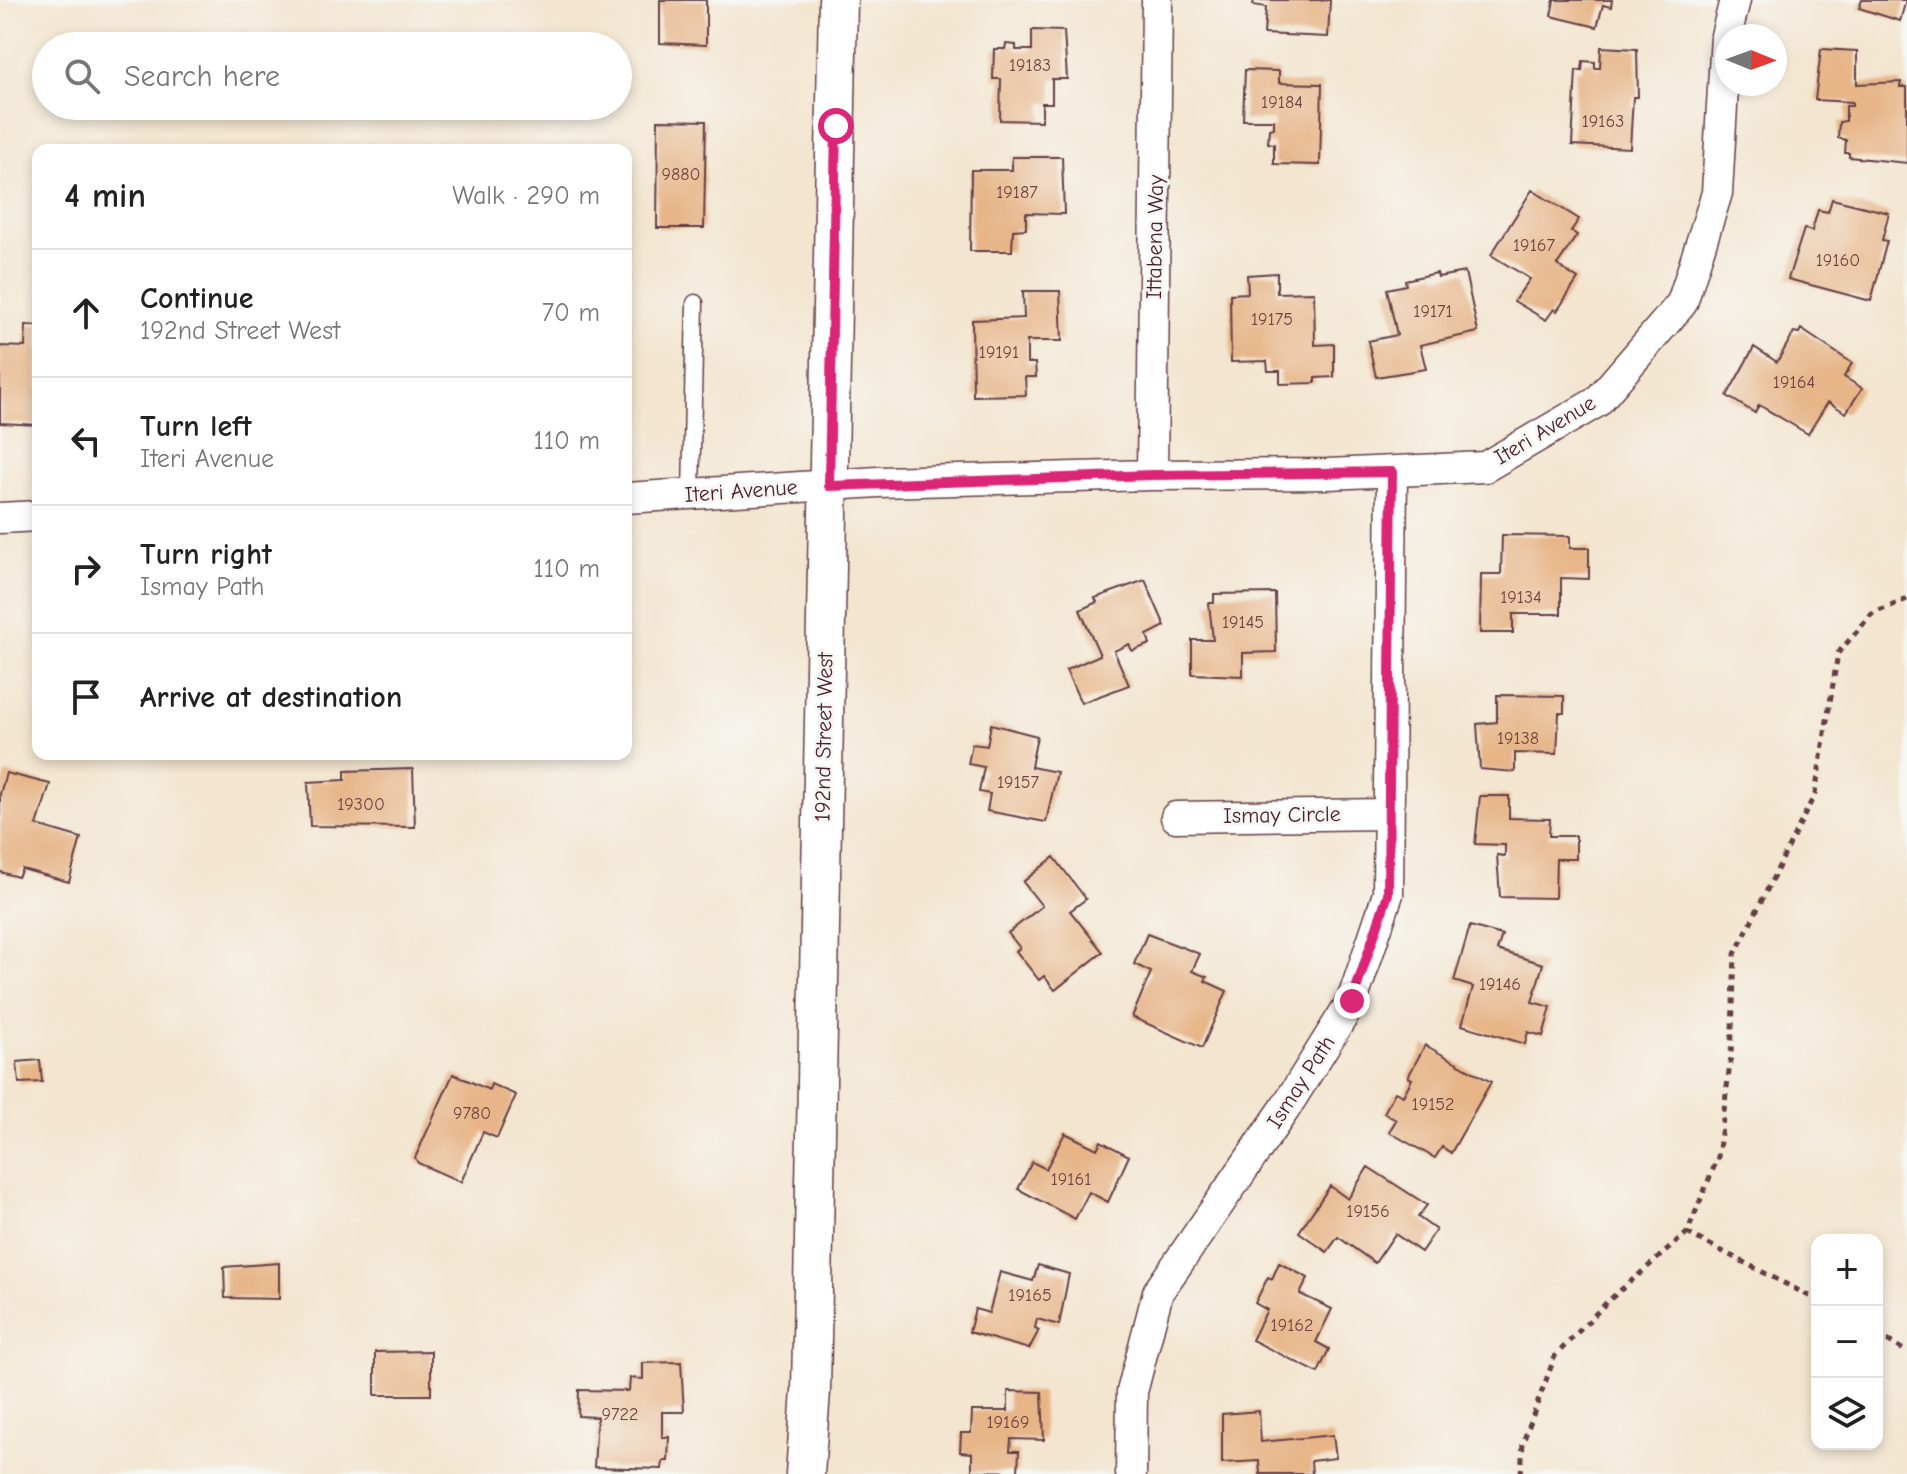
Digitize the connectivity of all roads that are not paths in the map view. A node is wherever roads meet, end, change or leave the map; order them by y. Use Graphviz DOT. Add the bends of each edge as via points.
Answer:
graph roads {
  1 [pos="838,0"];
  2 [pos="1157,0"];
  3 [pos="1735,0"];
  4 [pos="695,303"];
  5 [pos="1392,472"];
  6 [pos="1152,475"];
  7 [pos="829,486"];
  8 [pos="691,495"];
  9 [pos="632,498"];
  10 [pos="32,516"];
  11 [pos="0,518"];
  12 [pos="1388,814"];
  13 [pos="1176,817"];
  14 [pos="805,1474"];
  15 [pos="1131,1474"];
  1 -- 7 [label="street, 192nd Street West"];
  2 -- 6 [label="street, Ittabena Way"];
  3 -- 5 [label="street, Iteri Avenue" via="1726,36 1717,193 1682,303 1597,402 1485,467"];
  4 -- 8 [label="lane"];
  5 -- 6 [label="street, Iteri Avenue"];
  5 -- 12 [label="street, Ismay Path"];
  6 -- 7 [label="street, Iteri Avenue"];
  7 -- 8 [label="street, Iteri Avenue"];
  7 -- 14 [label="street, 192nd Street West"];
  8 -- 9 [label="street, Iteri Avenue"];
  10 -- 11 [label="street"];
  12 -- 13 [label="street, Ismay Circle"];
  12 -- 15 [label="street, Ismay Path" via="1388,894 1352,1001 1158,1292 1132,1392"];
}
